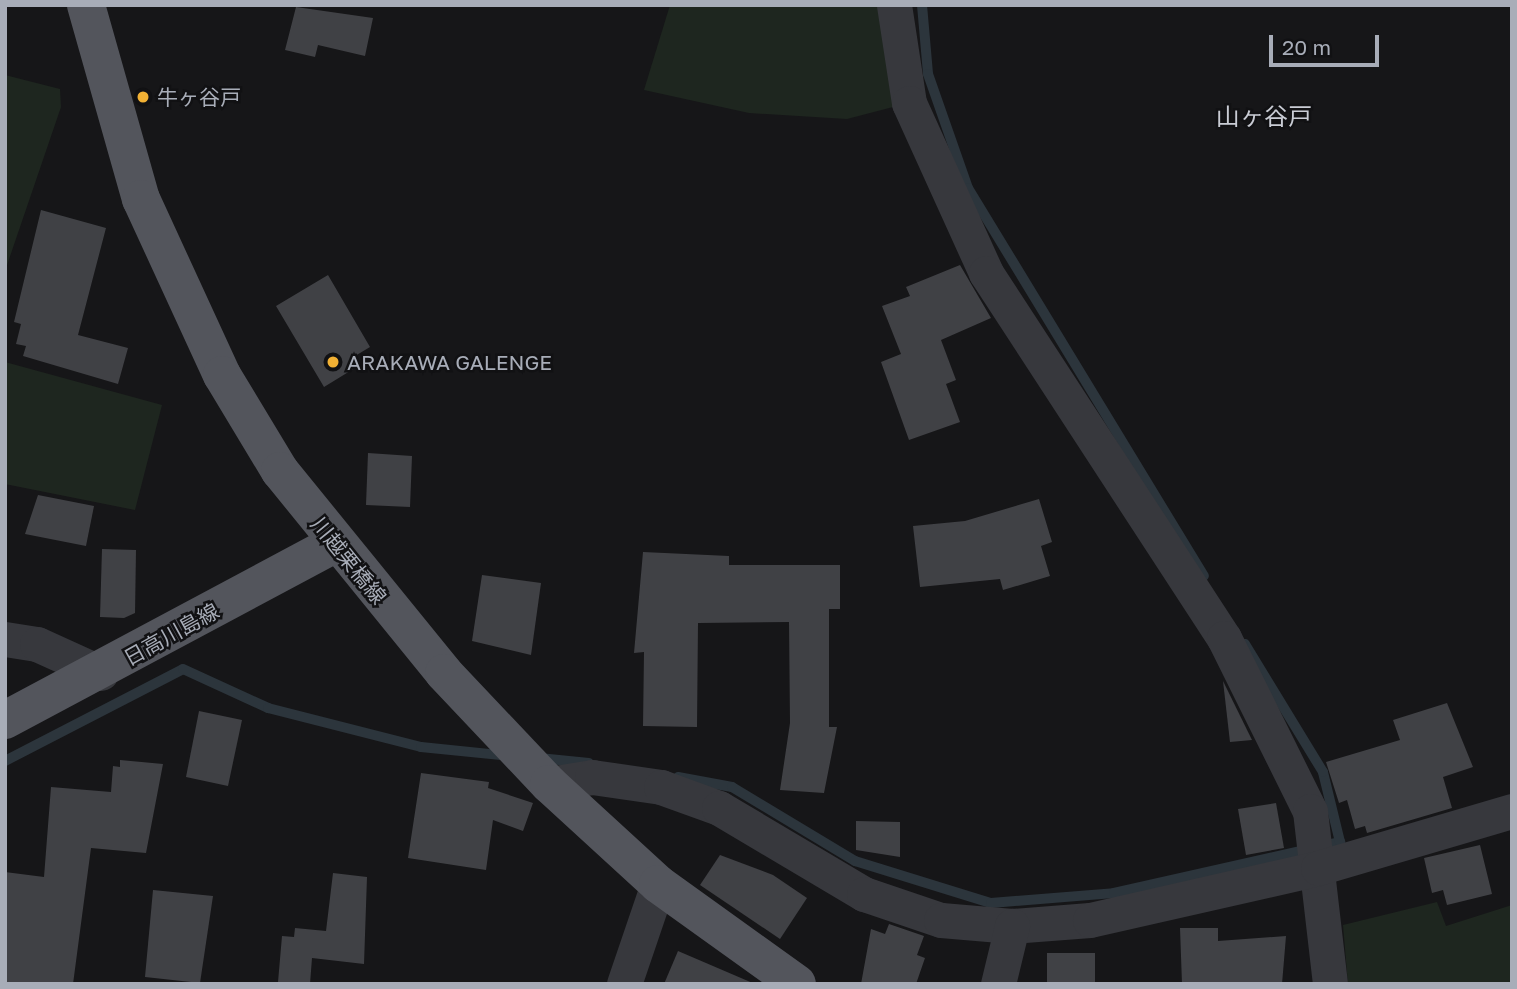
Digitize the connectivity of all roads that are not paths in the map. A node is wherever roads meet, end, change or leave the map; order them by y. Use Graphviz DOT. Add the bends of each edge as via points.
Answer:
graph roads {
  1 [pos="86,5"];
  2 [pos="894,5"];
  3 [pos="334,544"];
  4 [pos="5,639"];
  5 [pos="101,673"];
  6 [pos="5,720"];
  7 [pos="549,783"];
  8 [pos="1512,811"];
  9 [pos="1318,868"];
  10 [pos="658,884"];
  11 [pos="1012,926"];
  12 [pos="624,984"];
  13 [pos="797,984"];
  14 [pos="998,984"];
  15 [pos="1330,984"];
  1 -- 3 [label="main road, 川越栗橋線" via="141,200 179,288 222,375"];
  2 -- 9 [label="street" via="909,103 986,274 1224,638 1310,811"];
  3 -- 5 [label="main road, 日高川島線"];
  3 -- 7 [label="main road, 川越栗橋線"];
  4 -- 5 [label="street" via="37,644"];
  5 -- 6 [label="main road, 日高川島線"];
  7 -- 10 [label="main road, 川越栗橋線"];
  7 -- 11 [label="street" via="592,777 661,788 719,808 864,894 942,920"];
  8 -- 9 [label="street"];
  9 -- 11 [label="street" via="1090,920"];
  9 -- 15 [label="street"];
  10 -- 12 [label="street"];
  10 -- 13 [label="main road, 川越栗橋線"];
  11 -- 14 [label="street"];
}
